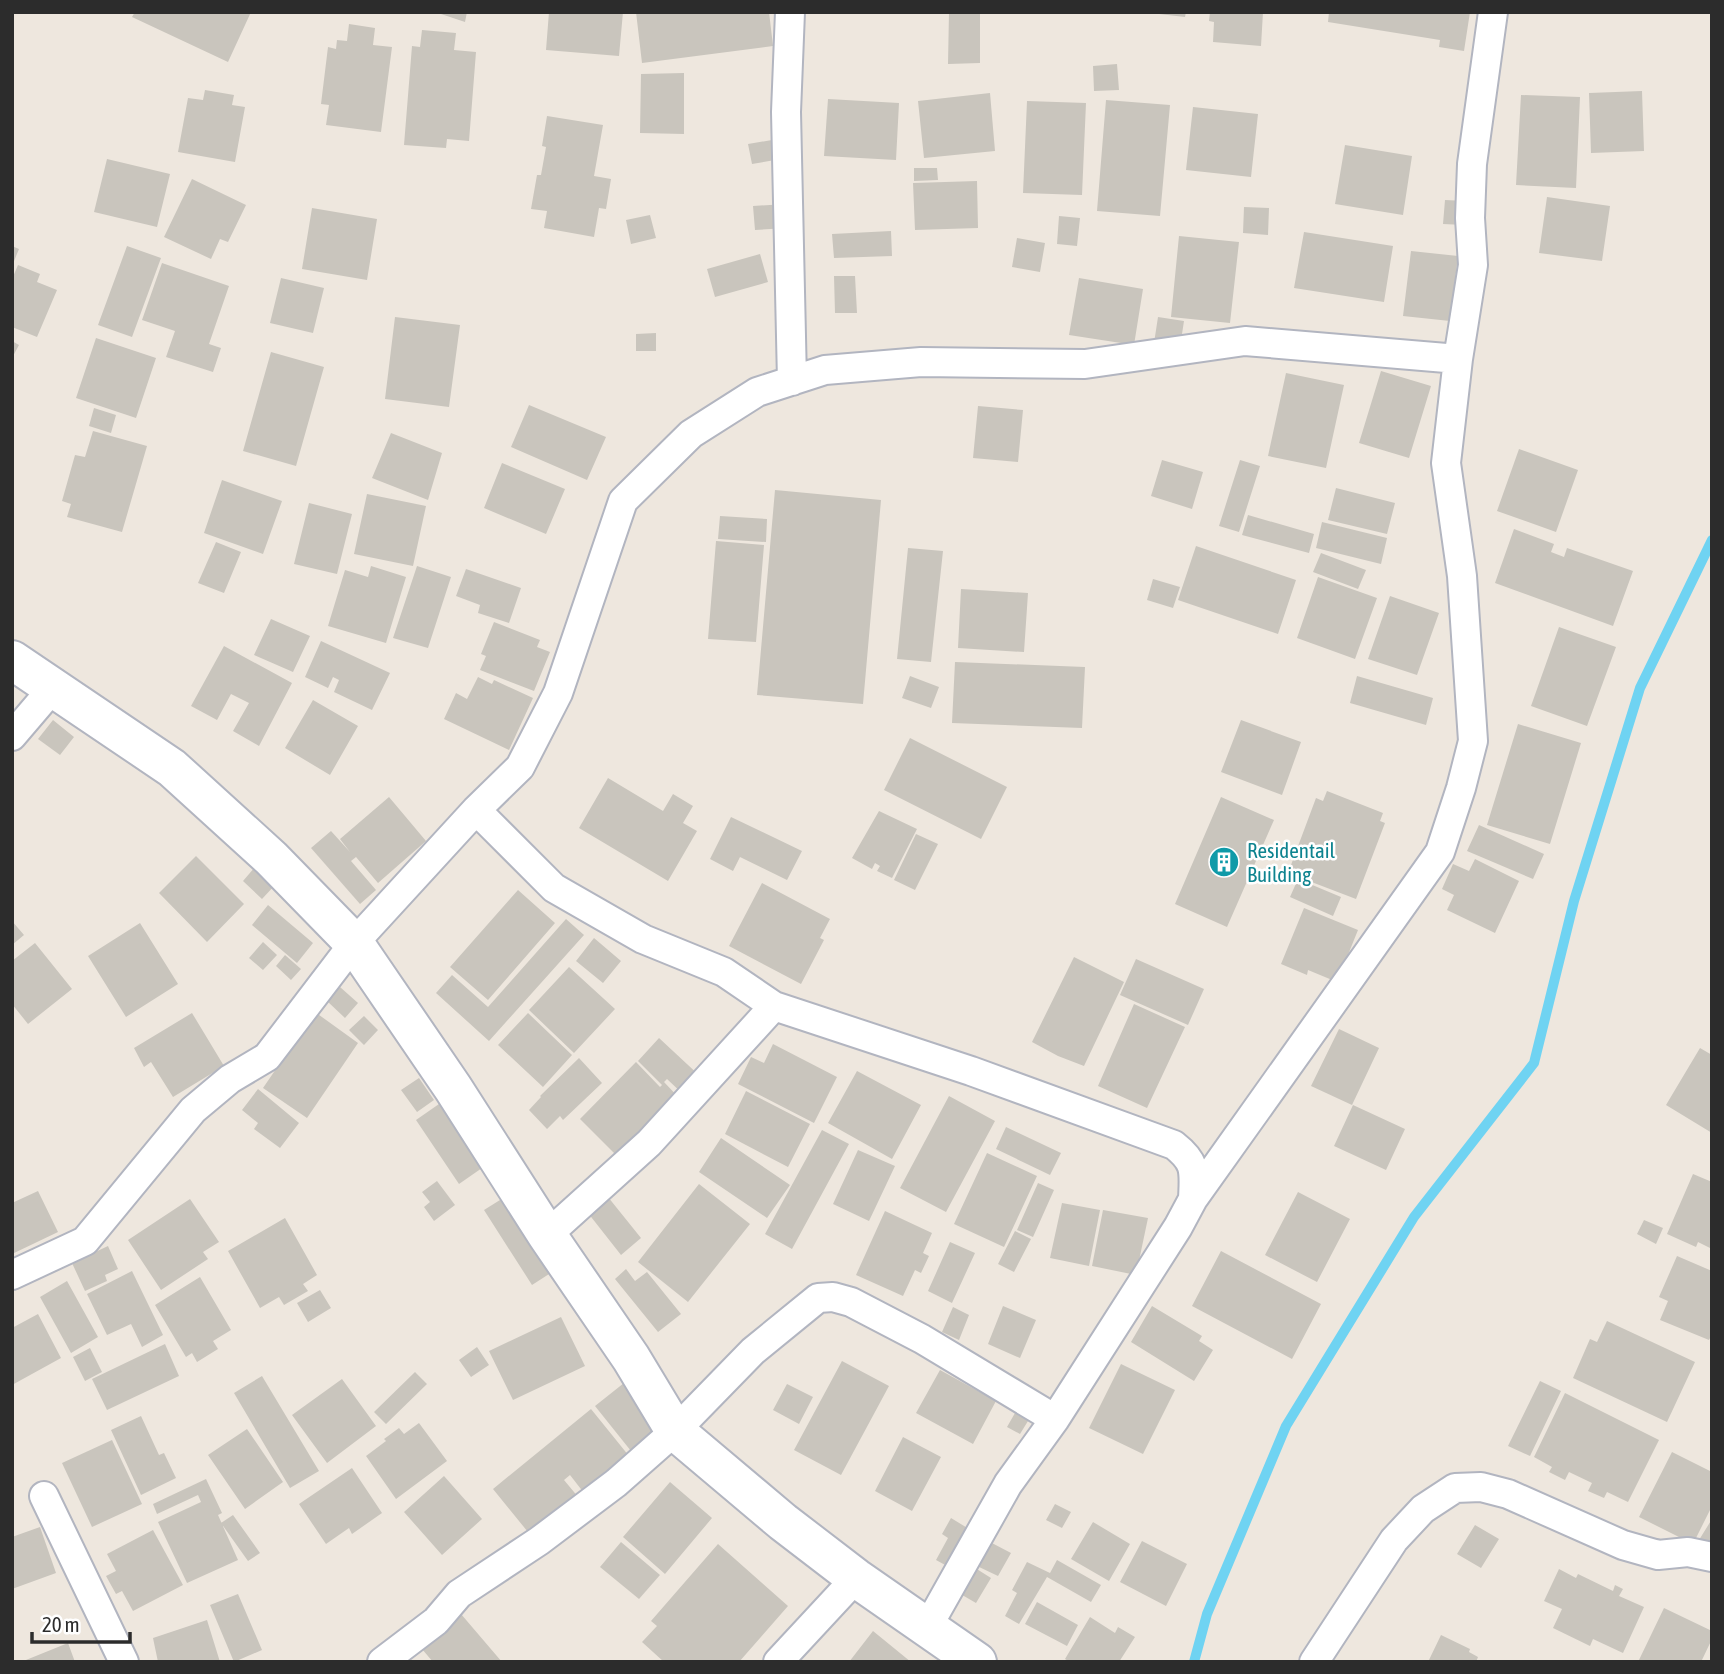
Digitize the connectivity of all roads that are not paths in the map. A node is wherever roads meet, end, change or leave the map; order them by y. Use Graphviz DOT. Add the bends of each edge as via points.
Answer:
graph roads {
  1 [pos="1493,12"];
  2 [pos="794,13"];
  3 [pos="1458,359"];
  4 [pos="792,380"];
  5 [pos="12,660"];
  6 [pos="53,688"];
  7 [pos="12,736"];
  8 [pos="476,810"];
  9 [pos="354,943"];
  10 [pos="774,1006"];
  11 [pos="1193,1199"];
  12 [pos="547,1235"];
  13 [pos="12,1275"];
  14 [pos="1055,1419"];
  15 [pos="675,1431"];
  16 [pos="44,1496"];
  17 [pos="1712,1558"];
  18 [pos="856,1578"];
  19 [pos="928,1626"];
  20 [pos="124,1662"];
  21 [pos="382,1662"];
  22 [pos="778,1662"];
  23 [pos="977,1662"];
  24 [pos="1314,1662"];
  1 -- 3 [label="street" via="1472,164 1473,265"];
  2 -- 4 [label="street" via="786,112"];
  3 -- 4 [label="street" via="1245,341 1084,364 921,362 825,370"];
  3 -- 11 [label="street" via="1446,463 1462,576 1473,741 1461,788 1440,852"];
  4 -- 8 [label="street" via="757,392 691,434 623,501 558,693 520,767"];
  5 -- 6 [label="street"];
  6 -- 7 [label="street"];
  6 -- 9 [label="street" via="172,768 271,858"];
  8 -- 9 [label="street"];
  8 -- 10 [label="street" via="554,888 643,939 724,972"];
  9 -- 12 [label="street"];
  9 -- 13 [label="street" via="267,1057 230,1079 193,1110 85,1241"];
  10 -- 11 [label="street" via="1174,1145 1187,1155 1194,1170"];
  10 -- 12 [label="street" via="649,1143"];
  11 -- 14 [label="street"];
  12 -- 15 [label="street"];
  14 -- 15 [label="street" via="922,1339 833,1297 818,1298 753,1351"];
  14 -- 19 [label="street" via="1008,1484"];
  15 -- 18 [label="street"];
  15 -- 21 [label="street" via="616,1483 459,1594 436,1621"];
  16 -- 20 [label="street"];
  17 -- 24 [label="street" via="1688,1552 1658,1555 1623,1545 1508,1494 1481,1487 1455,1488 1423,1509 1394,1540"];
  18 -- 19 [label="street"];
  18 -- 22 [label="street"];
  19 -- 23 [label="street"];
}
